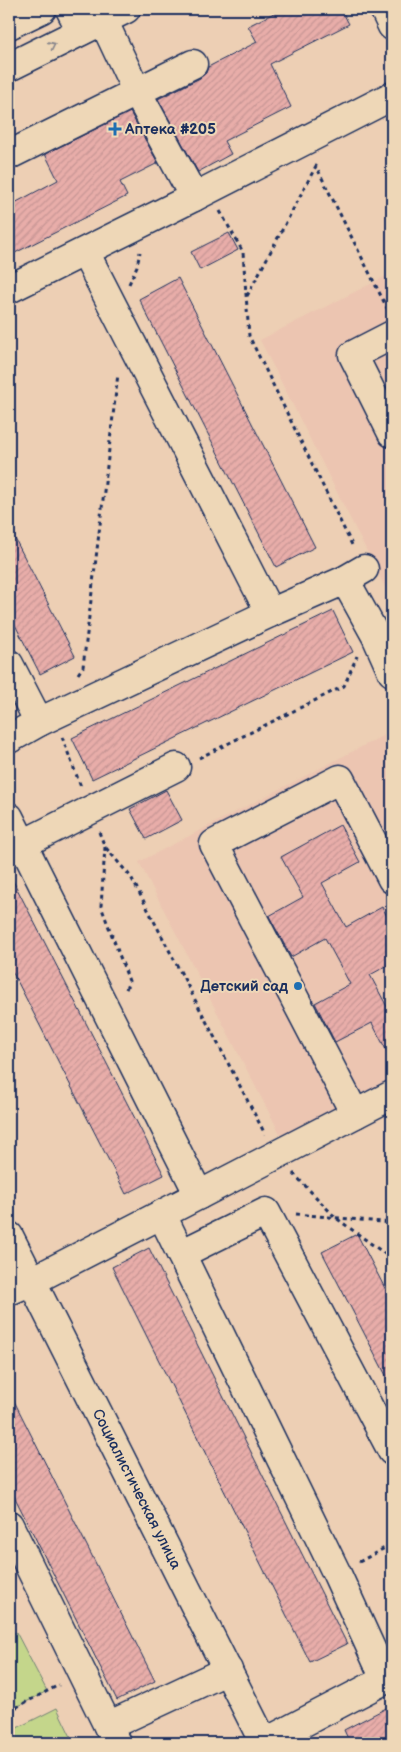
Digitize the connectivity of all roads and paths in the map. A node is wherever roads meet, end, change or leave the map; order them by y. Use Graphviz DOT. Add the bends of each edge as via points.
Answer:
graph roads {
  1 [pos="42,9"];
  2 [pos="384,9"];
  3 [pos="95,17"];
  4 [pos="10,21"];
  5 [pos="392,26"];
  6 [pos="194,64"];
  7 [pos="9,67"];
  8 [pos="137,92"];
  9 [pos="392,96"];
  10 [pos="9,155"];
  11 [pos="201,193"];
  12 [pos="146,222"];
  13 [pos="85,252"];
  14 [pos="9,289"];
  15 [pos="246,297"];
  16 [pos="392,318"];
  17 [pos="124,326"];
  18 [pos="392,335"];
  19 [pos="119,365"];
  20 [pos="392,433"];
  21 [pos="354,575"];
  22 [pos="270,613"];
  23 [pos="376,636"];
  24 [pos="9,664"];
  25 [pos="392,672"];
  26 [pos="78,676"];
  27 [pos="46,719"];
  28 [pos="9,739"];
  29 [pos="176,767"];
  30 [pos="90,809"];
  31 [pos="9,817"];
  32 [pos="105,847"];
  33 [pos="16,848"];
  34 [pos="392,879"];
  35 [pos="112,1022"];
  36 [pos="392,1095"];
  37 [pos="355,1114"];
  38 [pos="276,1156"];
  39 [pos="199,1195"];
  40 [pos="266,1212"];
  41 [pos="162,1215"];
  42 [pos="336,1218"];
  43 [pos="392,1223"];
  44 [pos="9,1236"];
  45 [pos="182,1254"];
  46 [pos="392,1259"];
  47 [pos="20,1286"];
  48 [pos="392,1451"];
  49 [pos="9,1525"];
  50 [pos="392,1544"];
  51 [pos="337,1574"];
  52 [pos="228,1670"];
  53 [pos="83,1672"];
  54 [pos="389,1678"];
  55 [pos="9,1711"];
  56 [pos="112,1734"];
  57 [pos="264,1743"];
  1 -- 4 [label="main road"];
  2 -- 5 [label="main road"];
  7 -- 3 [label="main road, one-way"];
  3 -- 8 [label="main road"];
  6 -- 8 [label="main road"];
  8 -- 10 [label="main road"];
  8 -- 11 [label="main road"];
  9 -- 11 [label="main road"];
  11 -- 12 [label="main road"];
  11 -- 15 [label="path" via="243,252"];
  12 -- 13 [label="main road"];
  12 -- 17 [label="path" via="137,266 125,291"];
  13 -- 14 [label="main road"];
  13 -- 17 [label="main road"];
  15 -- 16 [label="path" via="316,166"];
  15 -- 21 [label="path" via="249,336"];
  17 -- 22 [label="main road"];
  18 -- 20 [label="main road" via="353,355"];
  19 -- 26 [label="path" via="82,667"];
  21 -- 22 [label="main road"];
  21 -- 23 [label="main road"];
  22 -- 27 [label="main road"];
  23 -- 25 [label="main road"];
  23 -- 29 [label="path" via="362,646 344,686"];
  24 -- 27 [label="main road"];
  27 -- 28 [label="main road"];
  27 -- 30 [label="path"];
  29 -- 30 [label="main road"];
  30 -- 32 [label="path"];
  30 -- 33 [label="main road"];
  31 -- 33 [label="main road"];
  32 -- 35 [label="path" via="101,906 129,981"];
  32 -- 38 [label="path" via="132,877"];
  33 -- 35 [label="main road"];
  34 -- 37 [label="main road" via="340,778 214,844"];
  35 -- 39 [label="main road"];
  36 -- 37 [label="main road"];
  37 -- 38 [label="main road"];
  38 -- 39 [label="main road"];
  38 -- 42 [label="path"];
  39 -- 41 [label="main road"];
  40 -- 42 [label="path"];
  40 -- 45 [label="main road"];
  40 -- 48 [label="main road"];
  41 -- 45 [label="main road"];
  41 -- 47 [label="main road"];
  42 -- 43 [label="path"];
  42 -- 46 [label="path"];
  44 -- 47 [label="main road, Социалистическая улица"];
  45 -- 51 [label="main road"];
  47 -- 52 [label="main road, Социалистическая улица"];
  49 -- 53 [label="main road"];
  50 -- 51 [label="path"];
  51 -- 54 [label="main road"];
  52 -- 56 [label="main road"];
  52 -- 57 [label="main road, Социалистическая улица"];
  53 -- 55 [label="path"];
  53 -- 56 [label="main road"];
  54 -- 57 [label="main road"];
}
